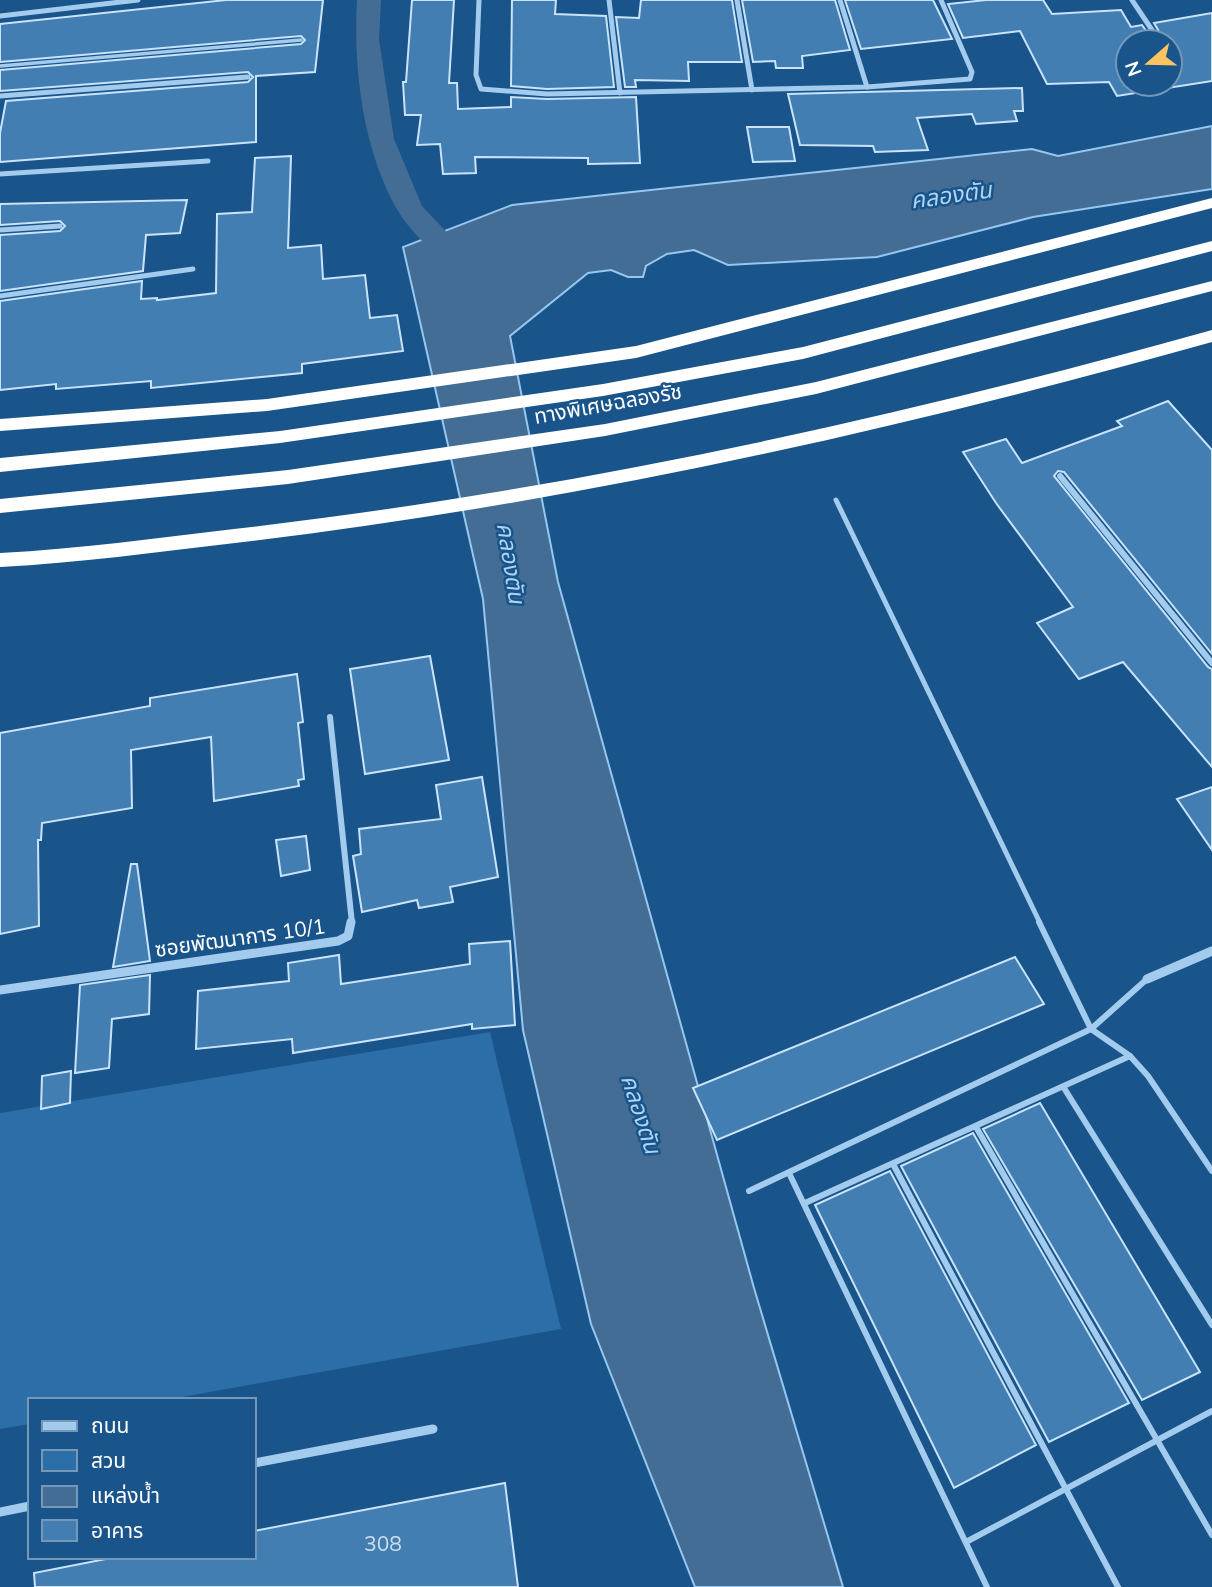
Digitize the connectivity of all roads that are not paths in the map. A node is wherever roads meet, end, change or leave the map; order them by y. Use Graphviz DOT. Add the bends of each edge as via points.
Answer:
graph roads {
  1 [pos="138,0"];
  2 [pos="479,0"];
  3 [pos="609,0"];
  4 [pos="737,0"];
  5 [pos="840,0"];
  6 [pos="941,0"];
  7 [pos="1132,0"];
  8 [pos="0,16"];
  9 [pos="1151,28"];
  10 [pos="301,40"];
  11 [pos="0,66"];
  12 [pos="248,77"];
  13 [pos="867,87"];
  14 [pos="752,90"];
  15 [pos="620,93"];
  16 [pos="0,96"];
  17 [pos="208,161"];
  18 [pos="0,174"];
  19 [pos="1212,203"];
  20 [pos="60,226"];
  21 [pos="0,230"];
  22 [pos="1212,246"];
  23 [pos="193,269"];
  24 [pos="1212,286"];
  25 [pos="0,296"];
  26 [pos="1212,336"];
  27 [pos="0,425"];
  28 [pos="0,466"];
  29 [pos="1060,476"];
  30 [pos="836,500"];
  31 [pos="0,506"];
  32 [pos="0,560"];
  33 [pos="1212,663"];
  34 [pos="330,717"];
  35 [pos="1212,951"];
  36 [pos="1147,979"];
  37 [pos="0,990"];
  38 [pos="1091,1029"];
  39 [pos="1130,1056"];
  40 [pos="1064,1088"];
  41 [pos="976,1127"];
  42 [pos="893,1164"];
  43 [pos="1212,1171"];
  44 [pos="789,1172"];
  45 [pos="750,1191"];
  46 [pos="805,1203"];
  47 [pos="1212,1325"];
  48 [pos="1212,1411"];
  49 [pos="433,1429"];
  50 [pos="1159,1439"];
  51 [pos="256,1463"];
  52 [pos="1065,1489"];
  53 [pos="28,1506"];
  54 [pos="0,1511"];
  55 [pos="1212,1535"];
  56 [pos="966,1542"];
  57 [pos="988,1587"];
  58 [pos="1118,1587"];
  1 -- 8 [label="street"];
  2 -- 15 [label="street" via="476,75 481,89"];
  3 -- 15 [label="street"];
  4 -- 14 [label="street"];
  5 -- 13 [label="street"];
  6 -- 13 [label="street" via="972,72 970,79"];
  7 -- 9 [label="street"];
  10 -- 11 [label="lane"];
  12 -- 16 [label="street"];
  13 -- 14 [label="street"];
  14 -- 15 [label="street"];
  17 -- 18 [label="street"];
  19 -- 27 [label="highway" via="636,352 267,405"];
  20 -- 21 [label="street"];
  22 -- 28 [label="highway, ทางพิเศษฉลองรัช" via="803,353 603,390 280,437"];
  23 -- 25 [label="street"];
  24 -- 31 [label="highway, ทางพิเศษฉลองรัช" via="816,388 605,429 288,478"];
  26 -- 32 [label="highway" via="1030,387 653,472 374,520"];
  29 -- 33 [label="street"];
  30 -- 38 [label="lane"];
  34 -- 37 [label="street, ซอยพัฒนาการ 10/1" via="352,928 348,936"];
  35 -- 36 [label="street"];
  36 -- 38 [label="lane"];
  38 -- 39 [label="lane"];
  38 -- 44 [label="lane"];
  39 -- 40 [label="lane"];
  39 -- 43 [label="lane"];
  40 -- 41 [label="lane"];
  40 -- 47 [label="lane"];
  41 -- 42 [label="lane"];
  41 -- 50 [label="lane"];
  42 -- 46 [label="lane"];
  42 -- 52 [label="lane"];
  44 -- 45 [label="lane"];
  44 -- 46 [label="lane"];
  46 -- 56 [label="lane"];
  48 -- 50 [label="lane"];
  49 -- 51 [label="street"];
  50 -- 52 [label="lane"];
  50 -- 55 [label="lane"];
  52 -- 56 [label="lane"];
  52 -- 58 [label="lane"];
  53 -- 54 [label="street"];
  56 -- 57 [label="lane"];
}
